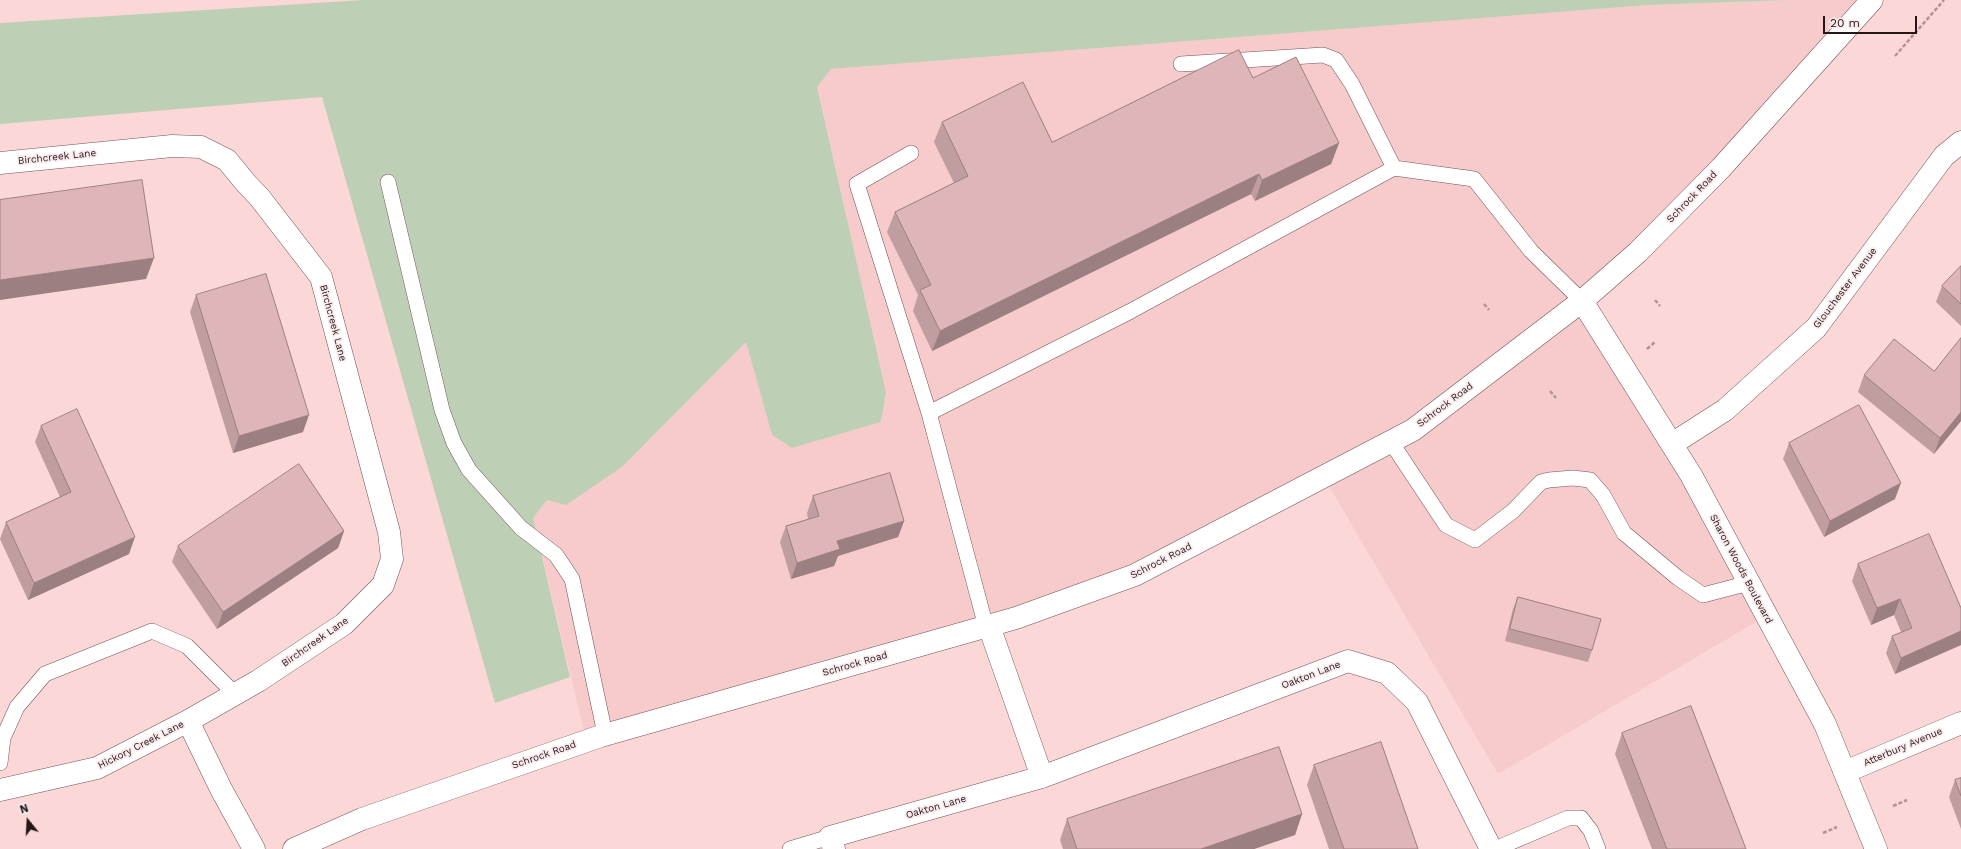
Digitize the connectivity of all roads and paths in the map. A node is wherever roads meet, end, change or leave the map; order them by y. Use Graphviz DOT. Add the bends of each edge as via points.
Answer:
graph roads {
  1 [pos="1872,0"];
  2 [pos="1944,0"];
  3 [pos="1895,56"];
  4 [pos="1181,64"];
  5 [pos="1961,142"];
  6 [pos="911,153"];
  7 [pos="0,163"];
  8 [pos="1394,168"];
  9 [pos="388,182"];
  10 [pos="1655,300"];
  11 [pos="1582,301"];
  12 [pos="1484,304"];
  13 [pos="1660,306"];
  14 [pos="1489,310"];
  15 [pos="1656,342"];
  16 [pos="1646,348"];
  17 [pos="1550,391"];
  18 [pos="1556,398"];
  19 [pos="930,413"];
  20 [pos="1391,442"];
  21 [pos="1672,444"];
  22 [pos="1749,583"];
  23 [pos="988,626"];
  24 [pos="258,681"];
  25 [pos="235,694"];
  26 [pos="188,721"];
  27 [pos="1961,723"];
  28 [pos="605,734"];
  29 [pos="0,762"];
  30 [pos="1845,772"];
  31 [pos="1042,777"];
  32 [pos="0,790"];
  33 [pos="1907,800"];
  34 [pos="1893,806"];
  35 [pos="1838,826"];
  36 [pos="1823,833"];
  37 [pos="832,843"];
  38 [pos="254,849"];
  39 [pos="294,849"];
  40 [pos="790,849"];
  41 [pos="1493,849"];
  42 [pos="1598,849"];
  43 [pos="1876,849"];
  1 -- 11 [label="street, Schrock Road" via="1715,173 1638,252"];
  2 -- 3 [label="path"];
  4 -- 8 [label="lane" via="1323,54 1336,60 1352,84"];
  5 -- 21 [label="street, Glouchester Avenue" via="1944,156 1816,328 1725,410"];
  6 -- 19 [label="lane" via="857,184"];
  7 -- 24 [label="street, Birchcreek Lane" via="172,146 201,147 227,160 321,277 389,532 392,559 383,585 344,624"];
  8 -- 11 [label="lane" via="1474,179 1531,251"];
  8 -- 19 [label="lane" via="1129,312"];
  9 -- 28 [label="lane" via="442,410 454,442 469,470 521,528 556,555 572,579"];
  10 -- 13 [label="path"];
  11 -- 20 [label="street, Schrock Road" via="1413,430"];
  11 -- 21 [label="street, Sharon Woods Boulevard"];
  12 -- 14 [label="path"];
  15 -- 16 [label="path"];
  17 -- 18 [label="path"];
  19 -- 23 [label="lane"];
  20 -- 22 [label="lane" via="1446,525 1475,540 1513,511 1541,482 1573,478 1590,480 1603,494 1624,533 1678,578 1703,595"];
  20 -- 23 [label="street, Schrock Road" via="1136,575"];
  21 -- 22 [label="street, Sharon Woods Boulevard"];
  22 -- 30 [label="street, Sharon Woods Boulevard" via="1825,724"];
  23 -- 28 [label="street, Schrock Road"];
  23 -- 31 [label="street"];
  24 -- 25 [label="street, Hickory Creek Lane"];
  25 -- 26 [label="street, Hickory Creek Lane"];
  25 -- 29 [label="lane" via="187,646 152,631 45,674 17,707 3,738"];
  26 -- 32 [label="street, Hickory Creek Lane" via="97,768"];
  26 -- 38 [label="street, Hickory Creek Lane"];
  27 -- 30 [label="street, Atterbury Avenue"];
  28 -- 39 [label="street, Schrock Road" via="362,819"];
  30 -- 43 [label="street, Sharon Woods Boulevard"];
  31 -- 37 [label="street, Oakton Lane"];
  31 -- 41 [label="street, Oakton Lane" via="1348,661 1387,673 1417,702"];
  33 -- 34 [label="path"];
  35 -- 36 [label="path"];
  37 -- 40 [label="lane"];
  41 -- 42 [label="lane" via="1568,818 1581,818 1591,831"];
}
